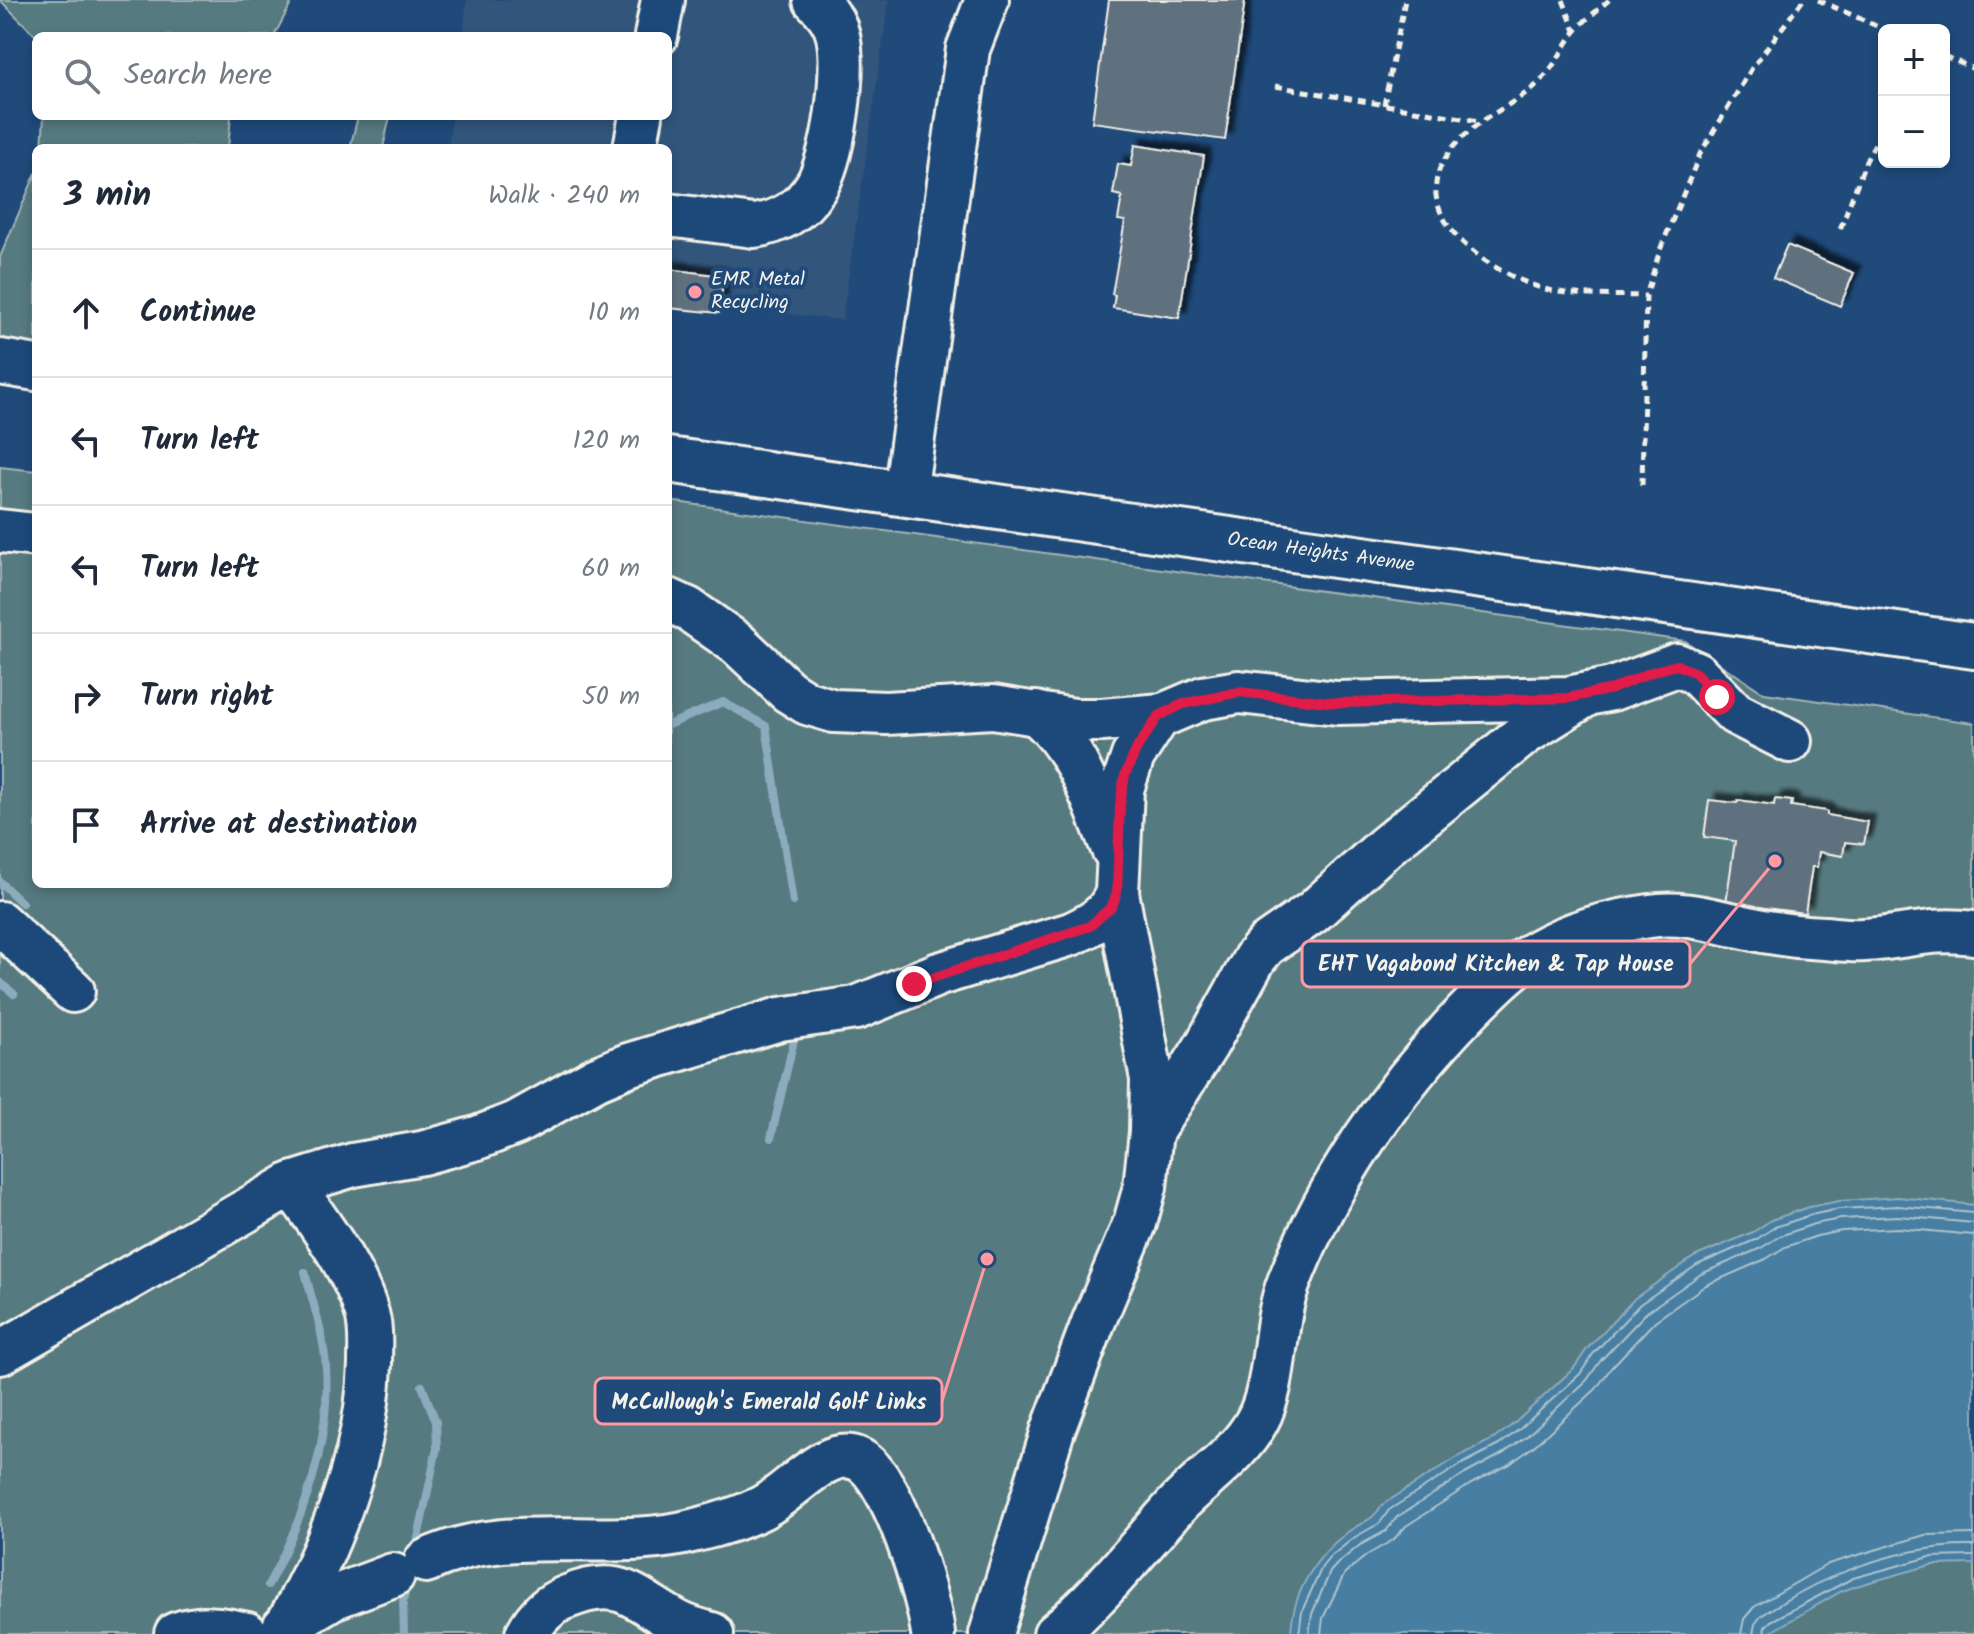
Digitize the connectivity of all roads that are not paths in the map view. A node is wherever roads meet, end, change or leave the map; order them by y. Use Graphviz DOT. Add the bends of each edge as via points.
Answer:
graph roads {
  1 [pos="663,0"];
  2 [pos="815,0"];
  3 [pos="987,0"];
  4 [pos="657,32"];
  5 [pos="640,120"];
  6 [pos="636,144"];
  7 [pos="672,216"];
  8 [pos="0,362"];
  9 [pos="32,367"];
  10 [pos="672,461"];
  11 [pos="905,494"];
  12 [pos="0,531"];
  13 [pos="32,535"];
  14 [pos="672,602"];
  15 [pos="1974,646"];
  16 [pos="1588,695"];
  17 [pos="1036,713"];
  18 [pos="1159,716"];
  19 [pos="1790,741"];
  20 [pos="1118,878"];
  21 [pos="0,923"];
  22 [pos="1974,933"];
  23 [pos="73,991"];
  24 [pos="1151,1132"];
  25 [pos="292,1184"];
  26 [pos="0,1353"];
  27 [pos="281,1631"];
  28 [pos="176,1634"];
  29 [pos="247,1634"];
  30 [pos="527,1634"];
  31 [pos="712,1634"];
  32 [pos="933,1634"];
  33 [pos="991,1634"];
  34 [pos="1055,1634"];
  1 -- 4 [label="lane"];
  2 -- 7 [label="lane" via="831,18 840,49 837,107 828,158 816,187 790,214 768,224"];
  3 -- 11 [label="lane" via="968,49"];
  5 -- 6 [label="lane"];
  8 -- 9 [label="main road"];
  10 -- 11 [label="main road, Ocean Heights Avenue"];
  11 -- 15 [label="main road, Ocean Heights Avenue"];
  12 -- 13 [label="lane"];
  14 -- 17 [label="lane" via="711,624 788,691 818,707 886,713 993,707"];
  16 -- 18 [label="lane" via="1337,703 1239,692 1203,698"];
  16 -- 19 [label="lane" via="1677,665 1696,673 1735,713"];
  16 -- 24 [label="lane" via="1524,734 1313,912 1266,945"];
  17 -- 18 [label="lane" via="1074,720"];
  17 -- 20 [label="lane" via="1055,729 1074,758"];
  18 -- 20 [label="lane" via="1125,775"];
  20 -- 24 [label="lane" via="1152,1079"];
  20 -- 25 [label="lane" via="1112,906 1102,918 1071,934 939,974 856,1008 780,1019 628,1065 477,1138"];
  21 -- 23 [label="lane"];
  22 -- 34 [label="lane" via="1934,930 1863,940 1817,938 1702,917 1653,915 1564,939 1513,969 1432,1050 1336,1186 1288,1284 1266,1400 1246,1439 1177,1505 1094,1600"];
  24 -- 33 [label="lane" via="1141,1206 1053,1430"];
  25 -- 26 [label="lane"];
  25 -- 27 [label="lane" via="354,1281 371,1339 366,1409 351,1474 334,1525"];
  27 -- 32 [label="lane" via="332,1598 446,1552 525,1539 635,1540 695,1530 766,1505 827,1460 843,1456 870,1467 889,1496 917,1567"];
  28 -- 29 [label="lane" via="201,1627"];
  30 -- 31 [label="lane" via="537,1617 562,1599 602,1587 633,1594 678,1622"];
}
